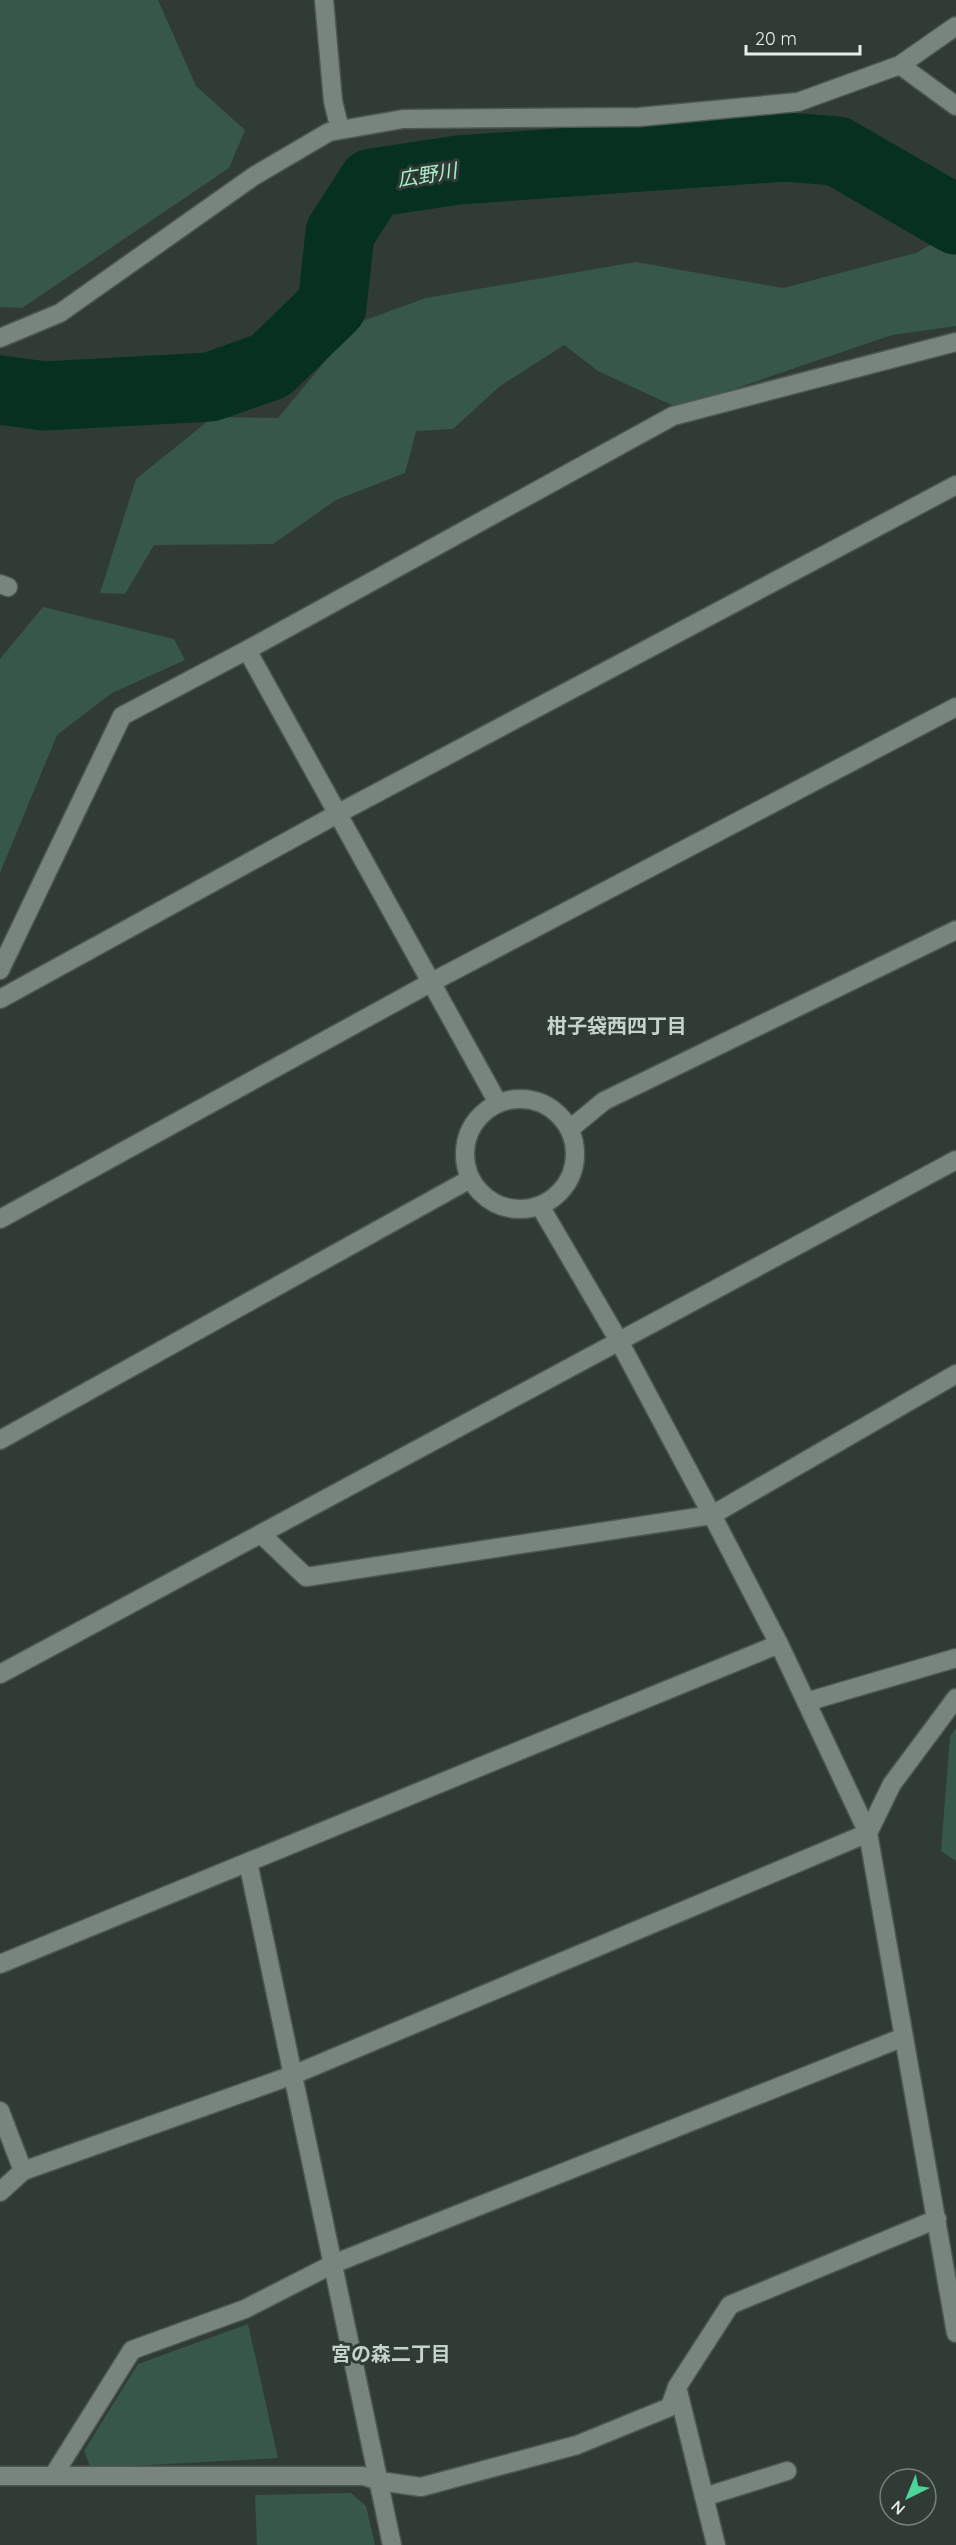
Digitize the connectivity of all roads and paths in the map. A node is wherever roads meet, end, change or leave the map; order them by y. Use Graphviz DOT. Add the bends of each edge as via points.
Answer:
graph roads {
  1 [pos="324,0"];
  2 [pos="956,26"];
  3 [pos="900,64"];
  4 [pos="956,106"];
  5 [pos="340,130"];
  6 [pos="0,338"];
  7 [pos="956,342"];
  8 [pos="956,485"];
  9 [pos="247,650"];
  10 [pos="956,707"];
  11 [pos="339,813"];
  12 [pos="956,930"];
  13 [pos="0,970"];
  14 [pos="430,983"];
  15 [pos="0,999"];
  16 [pos="498,1103"];
  17 [pos="570,1129"];
  18 [pos="956,1160"];
  19 [pos="470,1179"];
  20 [pos="540,1206"];
  21 [pos="0,1219"];
  22 [pos="619,1341"];
  23 [pos="956,1374"];
  24 [pos="0,1440"];
  25 [pos="712,1515"];
  26 [pos="261,1534"];
  27 [pos="779,1644"];
  28 [pos="956,1658"];
  29 [pos="0,1674"];
  30 [pos="956,1698"];
  31 [pos="806,1702"];
  32 [pos="868,1833"];
  33 [pos="248,1862"];
  34 [pos="0,1964"];
  35 [pos="904,2037"];
  36 [pos="293,2075"];
  37 [pos="0,2111"];
  38 [pos="22,2171"];
  39 [pos="0,2192"];
  40 [pos="937,2218"];
  41 [pos="333,2265"];
  42 [pos="956,2333"];
  43 [pos="677,2387"];
  44 [pos="787,2471"];
  45 [pos="0,2476"];
  46 [pos="53,2476"];
  47 [pos="379,2481"];
  48 [pos="704,2496"];
  49 [pos="392,2545"];
  50 [pos="716,2545"];
  1 -- 5 [label="street" via="333,101"];
  2 -- 3 [label="street"];
  3 -- 4 [label="street"];
  3 -- 5 [label="street" via="798,102 639,117 403,119"];
  5 -- 6 [label="street" via="329,132 254,176 60,313"];
  7 -- 9 [label="street" via="673,416"];
  8 -- 11 [label="street"];
  9 -- 11 [label="street"];
  9 -- 13 [label="street" via="123,716"];
  10 -- 14 [label="street"];
  11 -- 14 [label="street"];
  11 -- 15 [label="street"];
  12 -- 17 [label="street" via="604,1101"];
  14 -- 16 [label="street"];
  14 -- 21 [label="street"];
  16 -- 17 [label="street" via="514,1098 547,1105"];
  16 -- 19 [label="street" via="483,1113 466,1143 465,1162"];
  17 -- 20 [label="street" via="576,1147 575,1166 568,1184"];
  18 -- 22 [label="street"];
  19 -- 20 [label="street" via="492,1202 524,1210"];
  19 -- 24 [label="street"];
  20 -- 22 [label="street"];
  22 -- 25 [label="street"];
  22 -- 26 [label="street"];
  23 -- 25 [label="street"];
  25 -- 26 [label="street" via="306,1577"];
  25 -- 27 [label="street"];
  26 -- 29 [label="street"];
  27 -- 31 [label="street"];
  27 -- 33 [label="street"];
  28 -- 31 [label="street"];
  30 -- 32 [label="street" via="892,1784"];
  31 -- 32 [label="street"];
  32 -- 35 [label="street"];
  32 -- 36 [label="street"];
  33 -- 34 [label="street"];
  33 -- 36 [label="street"];
  35 -- 40 [label="street"];
  35 -- 41 [label="street"];
  36 -- 38 [label="street"];
  36 -- 41 [label="street"];
  37 -- 38 [label="street"];
  38 -- 39 [label="street"];
  40 -- 42 [label="street"];
  40 -- 43 [label="street" via="730,2305"];
  41 -- 46 [label="street" via="245,2309 132,2350"];
  41 -- 47 [label="street"];
  43 -- 47 [label="street" via="670,2407 577,2445 421,2487"];
  43 -- 48 [label="street"];
  44 -- 48 [label="street"];
  45 -- 46 [label="street"];
  46 -- 47 [label="street" via="364,2476"];
  47 -- 49 [label="street"];
  48 -- 50 [label="street"];
}
